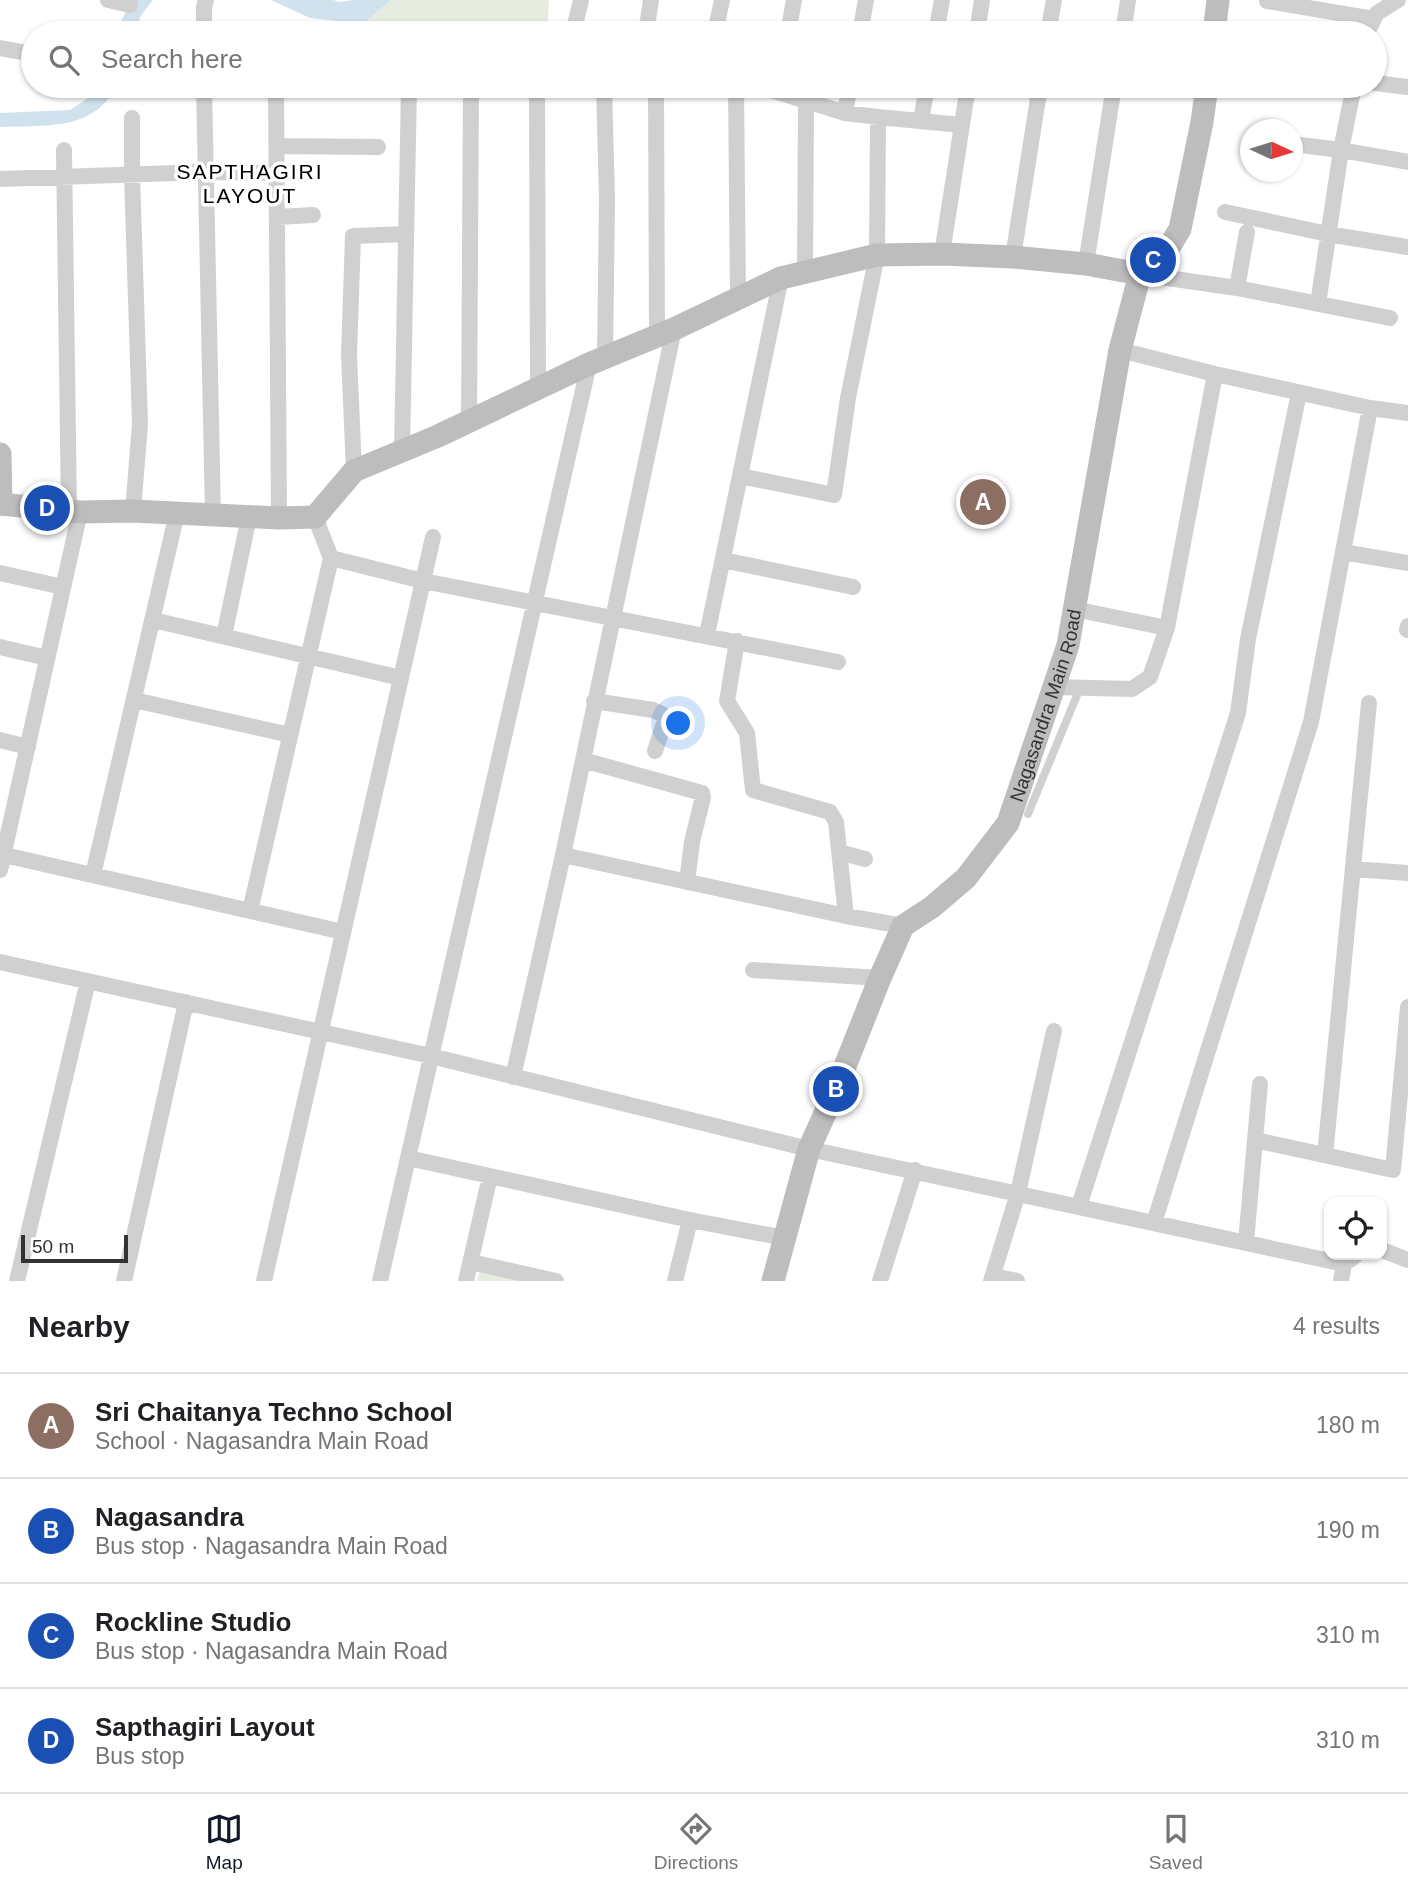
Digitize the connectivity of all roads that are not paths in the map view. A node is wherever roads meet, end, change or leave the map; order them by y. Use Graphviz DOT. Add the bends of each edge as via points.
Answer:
graph roads {
  1 [pos="108,0"];
  2 [pos="206,0"];
  3 [pos="580,0"];
  4 [pos="652,0"];
  5 [pos="722,0"];
  6 [pos="794,0"];
  7 [pos="866,0"];
  8 [pos="942,0"];
  9 [pos="982,0"];
  10 [pos="1054,0"];
  11 [pos="1128,0"];
  12 [pos="1218,0"];
  13 [pos="1398,0"];
  14 [pos="1267,1"];
  15 [pos="1288,2"];
  16 [pos="130,5"];
  17 [pos="204,21"];
  18 [pos="576,21"];
  19 [pos="648,21"];
  20 [pos="718,21"];
  21 [pos="790,21"];
  22 [pos="862,21"];
  23 [pos="938,21"];
  24 [pos="979,21"];
  25 [pos="1050,21"];
  26 [pos="1125,21"];
  27 [pos="1215,21"];
  28 [pos="1354,21"];
  29 [pos="1373,21"];
  30 [pos="0,48"];
  31 [pos="21,52"];
  32 [pos="1387,84"];
  33 [pos="1407,87"];
  34 [pos="204,98"];
  35 [pos="276,98"];
  36 [pos="409,98"];
  37 [pos="471,98"];
  38 [pos="537,98"];
  39 [pos="604,98"];
  40 [pos="656,98"];
  41 [pos="736,98"];
  42 [pos="801,98"];
  43 [pos="848,98"];
  44 [pos="925,98"];
  45 [pos="966,98"];
  46 [pos="1038,98"];
  47 [pos="1112,98"];
  48 [pos="1205,98"];
  49 [pos="1352,98"];
  50 [pos="806,100"];
  51 [pos="845,113"];
  52 [pos="878,117"];
  53 [pos="132,118"];
  54 [pos="921,121"];
  55 [pos="962,125"];
  56 [pos="1303,145"];
  57 [pos="277,146"];
  58 [pos="378,148"];
  59 [pos="64,150"];
  60 [pos="1341,150"];
  61 [pos="1408,162"];
  62 [pos="205,172"];
  63 [pos="276,173"];
  64 [pos="132,175"];
  65 [pos="63,178"];
  66 [pos="0,179"];
  67 [pos="1225,212"];
  68 [pos="313,215"];
  69 [pos="277,217"];
  70 [pos="1247,232"];
  71 [pos="406,234"];
  72 [pos="1328,234"];
  73 [pos="1407,247"];
  74 [pos="942,254"];
  75 [pos="877,255"];
  76 [pos="1013,257"];
  77 [pos="1086,264"];
  78 [pos="805,272"];
  79 [pos="1140,274"];
  80 [pos="780,278"];
  81 [pos="1237,288"];
  82 [pos="738,298"];
  83 [pos="1318,304"];
  84 [pos="1391,318"];
  85 [pos="665,332"];
  86 [pos="1120,350"];
  87 [pos="597,361"];
  88 [pos="1215,374"];
  89 [pos="538,388"];
  90 [pos="1299,393"];
  91 [pos="1370,408"];
  92 [pos="1408,413"];
  93 [pos="469,421"];
  94 [pos="402,449"];
  95 [pos="0,454"];
  96 [pos="354,471"];
  97 [pos="740,476"];
  98 [pos="1,504"];
  99 [pos="74,511"];
  100 [pos="133,511"];
  101 [pos="177,513"];
  102 [pos="213,515"];
  103 [pos="249,517"];
  104 [pos="315,517"];
  105 [pos="279,518"];
  106 [pos="433,537"];
  107 [pos="1343,552"];
  108 [pos="331,558"];
  109 [pos="723,560"];
  110 [pos="1408,563"];
  111 [pos="0,573"];
  112 [pos="423,581"];
  113 [pos="63,587"];
  114 [pos="853,587"];
  115 [pos="535,602"];
  116 [pos="1074,608"];
  117 [pos="612,617"];
  118 [pos="153,620"];
  119 [pos="1167,628"];
  120 [pos="707,635"];
  121 [pos="224,636"];
  122 [pos="737,641"];
  123 [pos="0,647"];
  124 [pos="308,656"];
  125 [pos="47,657"];
  126 [pos="838,662"];
  127 [pos="401,678"];
  128 [pos="1054,687"];
  129 [pos="1080,688"];
  130 [pos="134,700"];
  131 [pos="594,701"];
  132 [pos="1368,702"];
  133 [pos="290,735"];
  134 [pos="1048,738"];
  135 [pos="0,740"];
  136 [pos="28,747"];
  137 [pos="656,751"];
  138 [pos="583,761"];
  139 [pos="1028,814"];
  140 [pos="839,852"];
  141 [pos="563,855"];
  142 [pos="1,859"];
  143 [pos="865,859"];
  144 [pos="1353,869"];
  145 [pos="1408,873"];
  146 [pos="93,875"];
  147 [pos="687,882"];
  148 [pos="250,911"];
  149 [pos="846,916"];
  150 [pos="903,926"];
  151 [pos="343,932"];
  152 [pos="0,962"];
  153 [pos="754,970"];
  154 [pos="880,978"];
  155 [pos="88,981"];
  156 [pos="186,1002"];
  157 [pos="1408,1007"];
  158 [pos="1054,1031"];
  159 [pos="320,1032"];
  160 [pos="431,1056"];
  161 [pos="513,1077"];
  162 [pos="1260,1084"];
  163 [pos="1255,1140"];
  164 [pos="809,1149"];
  165 [pos="1325,1155"];
  166 [pos="408,1158"];
  167 [pos="915,1170"];
  168 [pos="490,1176"];
  169 [pos="1018,1193"];
  170 [pos="1079,1206"];
  171 [pos="690,1220"];
  172 [pos="1154,1223"];
  173 [pos="785,1238"];
  174 [pos="1246,1242"];
  175 [pos="1387,1253"];
  176 [pos="1324,1255"];
  177 [pos="1350,1260"];
  178 [pos="1408,1260"];
  179 [pos="471,1262"];
  180 [pos="992,1278"];
  181 [pos="17,1281"];
  182 [pos="124,1281"];
  183 [pos="264,1281"];
  184 [pos="380,1281"];
  185 [pos="466,1281"];
  186 [pos="556,1281"];
  187 [pos="675,1281"];
  188 [pos="774,1281"];
  189 [pos="880,1281"];
  190 [pos="1017,1281"];
  191 [pos="1341,1281"];
  1 -- 16 [label="street"];
  2 -- 17 [label="street"];
  3 -- 18 [label="street"];
  4 -- 19 [label="street"];
  5 -- 20 [label="street"];
  6 -- 21 [label="street"];
  7 -- 22 [label="street"];
  8 -- 23 [label="street"];
  9 -- 24 [label="street"];
  10 -- 25 [label="street"];
  11 -- 26 [label="street"];
  12 -- 27 [label="street"];
  13 -- 29 [label="street" via="1377,13"];
  14 -- 15 [label="street"];
  15 -- 28 [label="street"];
  30 -- 31 [label="street"];
  32 -- 33 [label="street"];
  34 -- 62 [label="street"];
  35 -- 57 [label="street"];
  36 -- 71 [label="street"];
  37 -- 93 [label="street"];
  38 -- 89 [label="street"];
  39 -- 87 [label="street" via="607,200"];
  40 -- 85 [label="street"];
  41 -- 82 [label="street"];
  42 -- 50 [label="street"];
  43 -- 51 [label="street"];
  44 -- 54 [label="street"];
  45 -- 55 [label="street"];
  46 -- 76 [label="street"];
  47 -- 77 [label="street"];
  48 -- 79 [label="street" via="1180,229 1165,254"];
  49 -- 60 [label="street"];
  50 -- 51 [label="street"];
  50 -- 78 [label="street"];
  51 -- 52 [label="street"];
  52 -- 54 [label="street"];
  52 -- 75 [label="street"];
  53 -- 64 [label="street"];
  54 -- 55 [label="street"];
  55 -- 74 [label="street"];
  56 -- 60 [label="street"];
  57 -- 58 [label="street"];
  57 -- 63 [label="street"];
  59 -- 65 [label="street"];
  60 -- 61 [label="street"];
  60 -- 72 [label="street"];
  62 -- 63 [label="street"];
  62 -- 64 [label="street"];
  62 -- 102 [label="street"];
  63 -- 69 [label="street"];
  64 -- 65 [label="street"];
  64 -- 100 [label="street" via="139,424"];
  65 -- 66 [label="street"];
  65 -- 99 [label="street"];
  67 -- 72 [label="street"];
  68 -- 69 [label="street"];
  69 -- 105 [label="street"];
  70 -- 81 [label="street"];
  71 -- 94 [label="street"];
  71 -- 96 [label="street" via="353,236 349,355"];
  72 -- 73 [label="street"];
  72 -- 83 [label="street"];
  74 -- 75 [label="street"];
  74 -- 76 [label="street"];
  75 -- 78 [label="street"];
  75 -- 97 [label="street" via="834,495"];
  76 -- 77 [label="street"];
  77 -- 79 [label="street"];
  78 -- 80 [label="street"];
  79 -- 81 [label="street"];
  79 -- 86 [label="street, Nagasandra Main Road"];
  80 -- 82 [label="street"];
  80 -- 97 [label="street"];
  81 -- 83 [label="street"];
  82 -- 85 [label="street"];
  83 -- 84 [label="street"];
  85 -- 87 [label="street"];
  85 -- 117 [label="street"];
  86 -- 88 [label="street"];
  86 -- 116 [label="street, Nagasandra Main Road"];
  87 -- 89 [label="street"];
  87 -- 115 [label="street"];
  88 -- 90 [label="street"];
  88 -- 119 [label="street"];
  89 -- 93 [label="street"];
  90 -- 91 [label="street"];
  90 -- 170 [label="street" via="1248,639 1238,713"];
  91 -- 92 [label="street"];
  91 -- 107 [label="street"];
  93 -- 94 [label="street"];
  94 -- 96 [label="street"];
  95 -- 98 [label="street"];
  96 -- 104 [label="street"];
  97 -- 109 [label="street"];
  98 -- 99 [label="street"];
  99 -- 100 [label="street"];
  99 -- 113 [label="street"];
  100 -- 101 [label="street"];
  101 -- 102 [label="street"];
  101 -- 118 [label="street"];
  102 -- 103 [label="street"];
  103 -- 105 [label="street"];
  103 -- 121 [label="street"];
  104 -- 105 [label="street"];
  104 -- 108 [label="street"];
  106 -- 112 [label="street"];
  107 -- 110 [label="street"];
  107 -- 172 [label="street" via="1311,722"];
  108 -- 112 [label="street"];
  108 -- 124 [label="street"];
  109 -- 114 [label="street"];
  109 -- 120 [label="street"];
  111 -- 113 [label="street"];
  112 -- 115 [label="street"];
  112 -- 127 [label="street"];
  113 -- 125 [label="street"];
  115 -- 117 [label="street"];
  115 -- 160 [label="street"];
  116 -- 119 [label="street"];
  116 -- 128 [label="street, Nagasandra Main Road"];
  117 -- 120 [label="street"];
  117 -- 131 [label="street"];
  118 -- 121 [label="street"];
  118 -- 130 [label="street"];
  119 -- 129 [label="street" via="1150,677 1132,689"];
  120 -- 122 [label="street"];
  121 -- 124 [label="street"];
  122 -- 126 [label="street"];
  122 -- 140 [label="street" via="727,701 747,733 752,790 830,812 836,822"];
  123 -- 125 [label="street"];
  124 -- 127 [label="street"];
  124 -- 133 [label="street"];
  125 -- 136 [label="street"];
  127 -- 151 [label="street"];
  128 -- 129 [label="street"];
  128 -- 134 [label="street, Nagasandra Main Road"];
  129 -- 134 [label="lane"];
  130 -- 133 [label="street"];
  130 -- 146 [label="street"];
  131 -- 137 [label="street" via="662,714 665,720"];
  131 -- 138 [label="street"];
  132 -- 144 [label="street"];
  133 -- 148 [label="street"];
  134 -- 139 [label="lane"];
  134 -- 150 [label="street, Nagasandra Main Road" via="1007,823 966,878"];
  135 -- 136 [label="street"];
  136 -- 142 [label="street"];
  138 -- 141 [label="street"];
  138 -- 147 [label="street" via="702,793"];
  140 -- 143 [label="street"];
  140 -- 149 [label="street"];
  141 -- 147 [label="street"];
  141 -- 161 [label="street"];
  142 -- 146 [label="street"];
  144 -- 145 [label="street"];
  144 -- 165 [label="street"];
  146 -- 148 [label="street"];
  147 -- 149 [label="street"];
  148 -- 151 [label="street"];
  149 -- 150 [label="street"];
  150 -- 154 [label="street"];
  151 -- 159 [label="street"];
  152 -- 155 [label="street"];
  153 -- 154 [label="street"];
  154 -- 164 [label="street"];
  155 -- 156 [label="street"];
  155 -- 181 [label="street"];
  156 -- 159 [label="street"];
  156 -- 182 [label="street"];
  157 -- 165 [label="street" via="1393,1170"];
  158 -- 169 [label="street"];
  159 -- 160 [label="street"];
  159 -- 183 [label="street"];
  160 -- 161 [label="street"];
  160 -- 166 [label="street"];
  161 -- 164 [label="street"];
  162 -- 163 [label="street"];
  163 -- 165 [label="street"];
  163 -- 174 [label="street"];
  164 -- 167 [label="street"];
  164 -- 173 [label="street"];
  166 -- 168 [label="street"];
  166 -- 184 [label="street"];
  167 -- 169 [label="street"];
  167 -- 189 [label="street"];
  168 -- 171 [label="street"];
  168 -- 179 [label="street"];
  169 -- 170 [label="street"];
  169 -- 180 [label="street"];
  170 -- 172 [label="street"];
  171 -- 173 [label="street"];
  171 -- 187 [label="street"];
  172 -- 174 [label="street"];
  173 -- 188 [label="street"];
  174 -- 176 [label="street"];
  175 -- 178 [label="street"];
  177 -- 191 [label="street"];
  179 -- 185 [label="street"];
  179 -- 186 [label="street"];
  180 -- 190 [label="street"];
}
